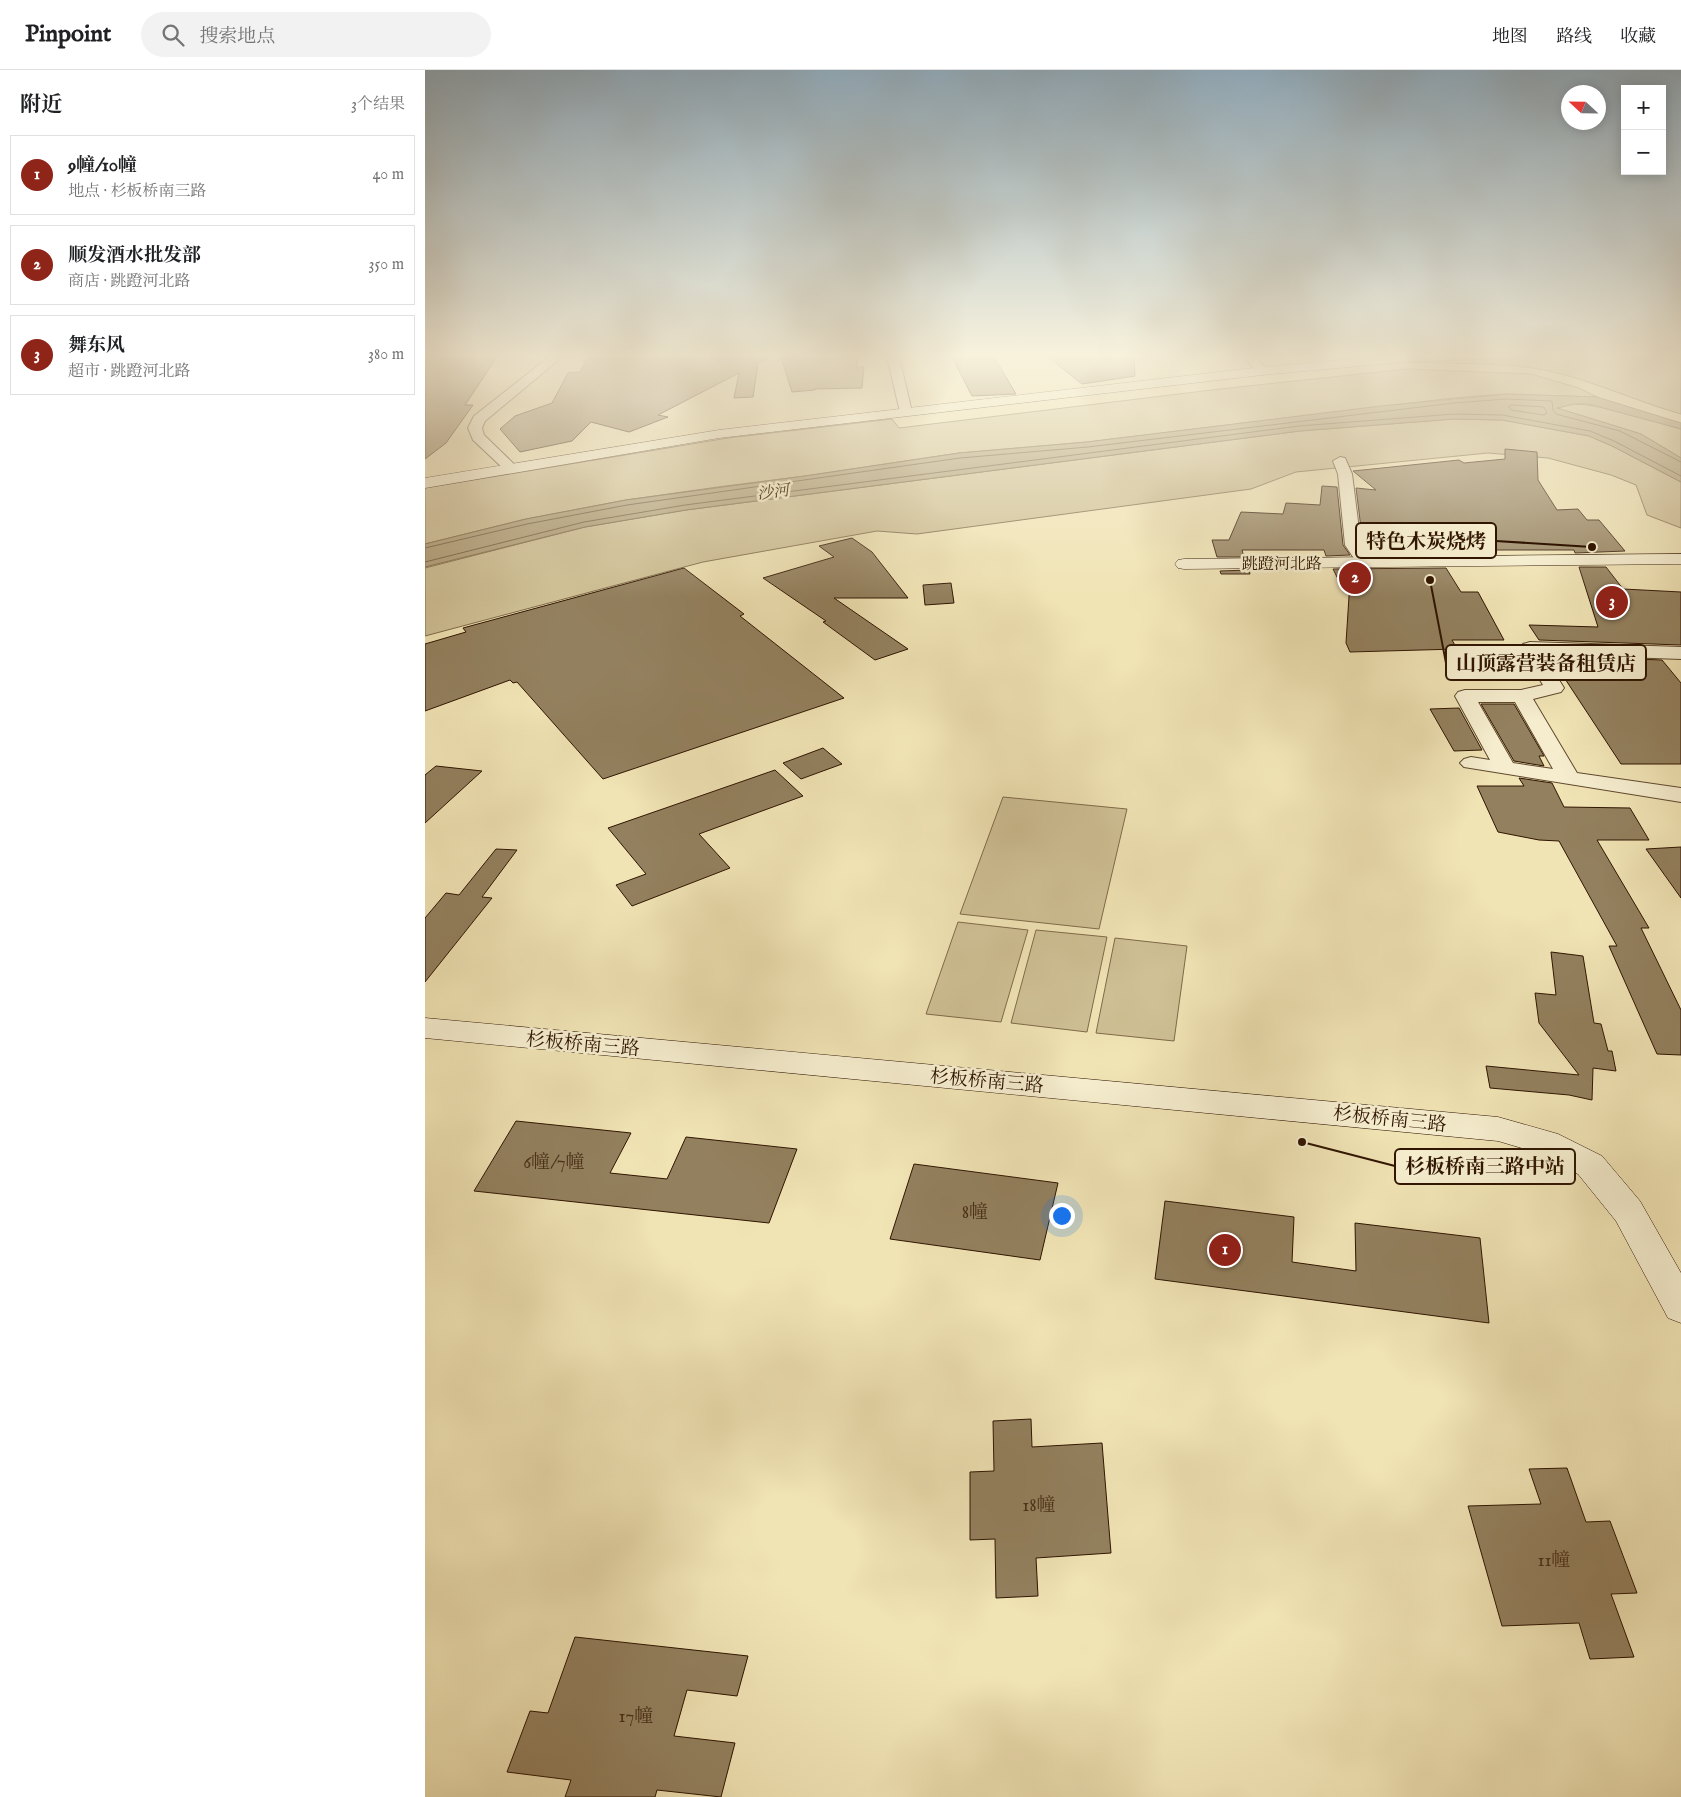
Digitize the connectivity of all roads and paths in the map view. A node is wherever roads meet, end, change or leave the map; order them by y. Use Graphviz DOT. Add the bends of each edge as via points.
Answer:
graph roads {
  1 [pos="479,438"];
  2 [pos="697,438"];
  3 [pos="1340,461"];
  4 [pos="511,468"];
  5 [pos="425,483"];
  6 [pos="1681,558"];
  7 [pos="1365,562"];
  8 [pos="1184,564"];
  9 [pos="1681,653"];
  10 [pos="1521,696"];
  11 [pos="1471,763"];
  12 [pos="1505,768"];
  13 [pos="1569,778"];
  14 [pos="1681,795"];
  15 [pos="425,1028"];
  16 [pos="1681,1307"];
  1 -- 4 [label="street"];
  2 -- 4 [label="street"];
  3 -- 7 [label="street" via="1345,474 1353,545"];
  4 -- 5 [label="street"];
  6 -- 7 [label="street, 跳蹬河北路"];
  7 -- 8 [label="street, 跳蹬河北路"];
  9 -- 10 [label="street" via="1530,648 1554,688"];
  10 -- 12 [label="street" via="1465,696"];
  10 -- 13 [label="street"];
  11 -- 12 [label="street"];
  12 -- 13 [label="street"];
  13 -- 14 [label="street"];
  15 -- 16 [label="street, 杉板桥南三路" via="1498,1129 1546,1143 1590,1165 1628,1211"];
}
